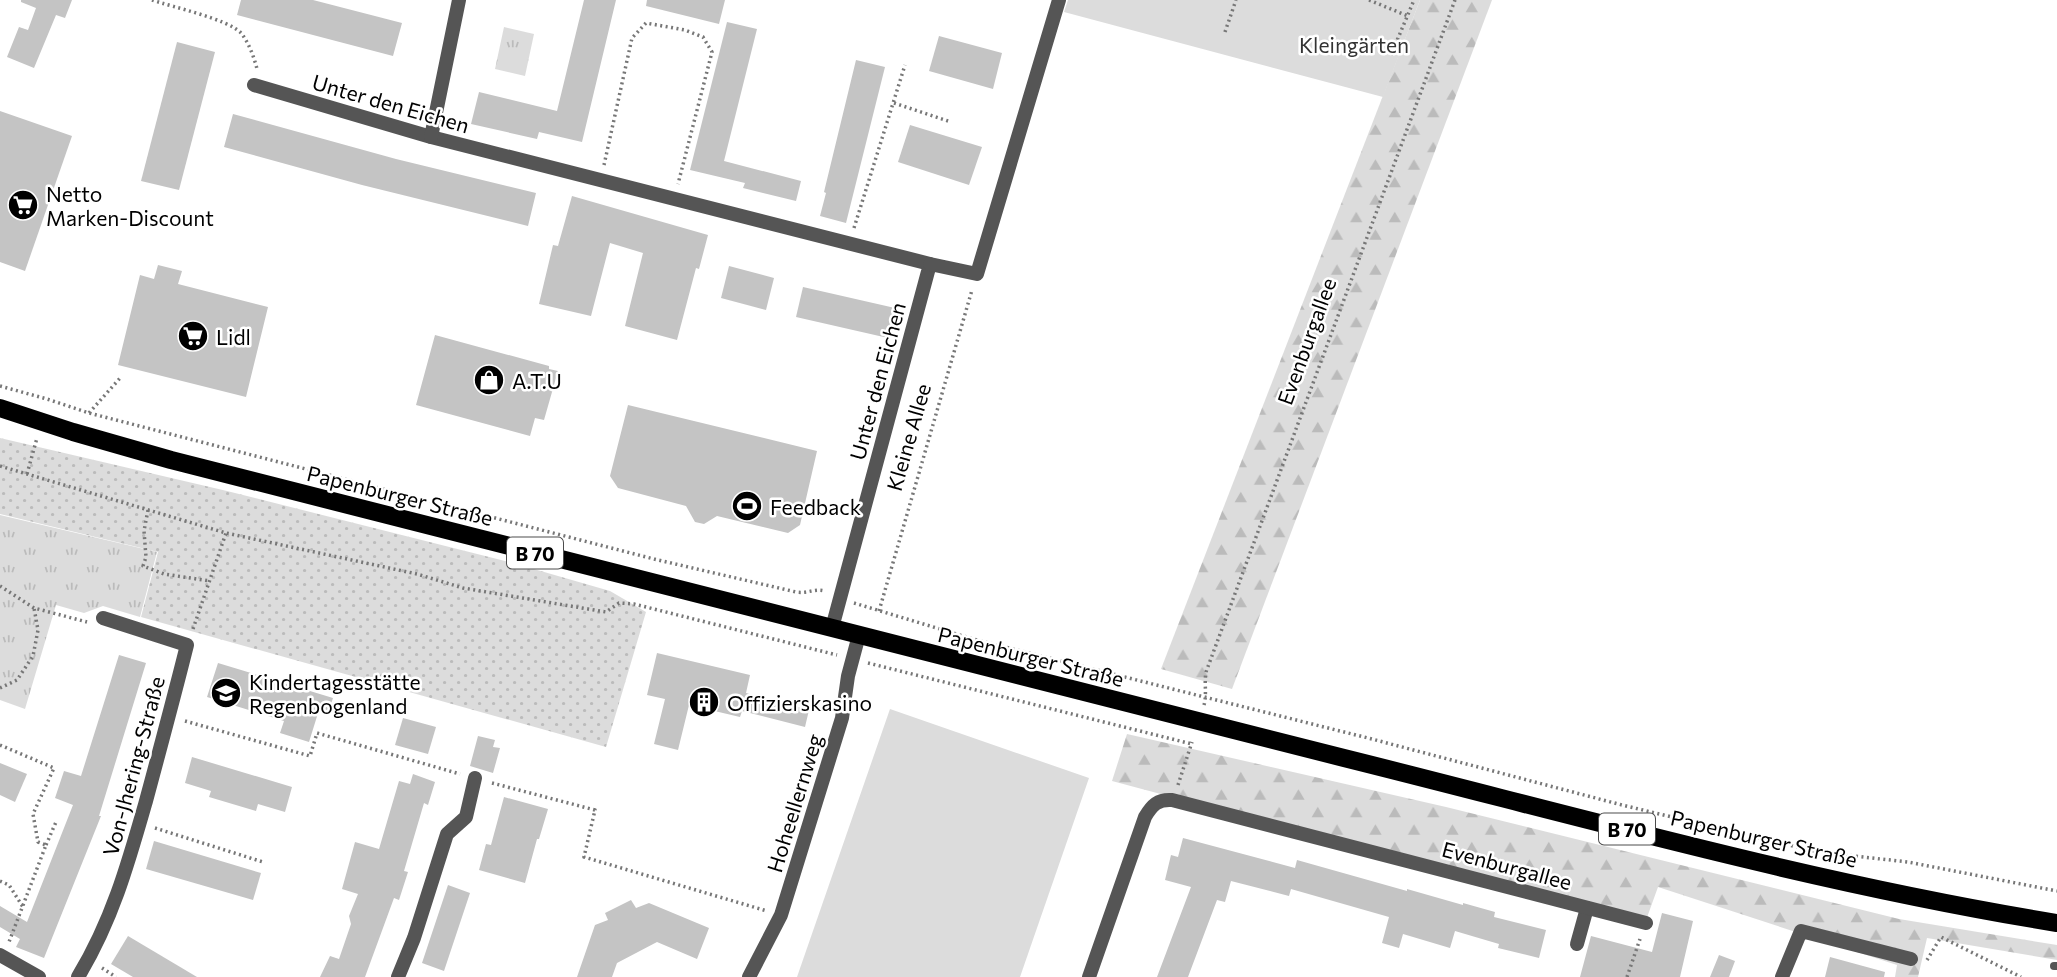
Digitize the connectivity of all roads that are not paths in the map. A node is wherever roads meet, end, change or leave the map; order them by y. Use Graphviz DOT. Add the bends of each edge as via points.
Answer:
graph roads {
  1 [pos="458,0"];
  2 [pos="1059,0"];
  3 [pos="257,87"];
  4 [pos="431,137"];
  5 [pos="930,264"];
  6 [pos="0,408"];
  7 [pos="103,618"];
  8 [pos="832,628"];
  9 [pos="859,635"];
  10 [pos="475,778"];
  11 [pos="1587,908"];
  12 [pos="1646,923"];
  13 [pos="2057,923"];
  14 [pos="1577,944"];
  15 [pos="2,956"];
  16 [pos="1911,959"];
  17 [pos="39,977"];
  18 [pos="78,977"];
  19 [pos="398,977"];
  20 [pos="749,977"];
  21 [pos="1088,977"];
  22 [pos="1782,977"];
  1 -- 4 [label="street"];
  2 -- 5 [label="street" via="977,274"];
  3 -- 4 [label="street, Unter den Eichen"];
  4 -- 5 [label="street, Unter den Eichen"];
  5 -- 8 [label="street, Unter den Eichen"];
  6 -- 8 [label="main road, Papenburger Straße / B 70" via="171,460"];
  7 -- 18 [label="street, Von-Jhering-Straße" via="187,645 119,893"];
  8 -- 9 [label="main road, Papenburger Straße / B 70"];
  9 -- 13 [label="main road, Papenburger Straße / B 70" via="1814,876"];
  9 -- 20 [label="street, Hoheellernweg" via="842,718 780,915"];
  10 -- 19 [label="street" via="466,817 447,834"];
  11 -- 12 [label="street, Evenburgallee"];
  11 -- 14 [label="street, Evenburgallee"];
  11 -- 21 [label="street, Evenburgallee" via="1164,800 1156,802 1145,817"];
  15 -- 17 [label="street"];
  16 -- 22 [label="street" via="1801,931"];
}
